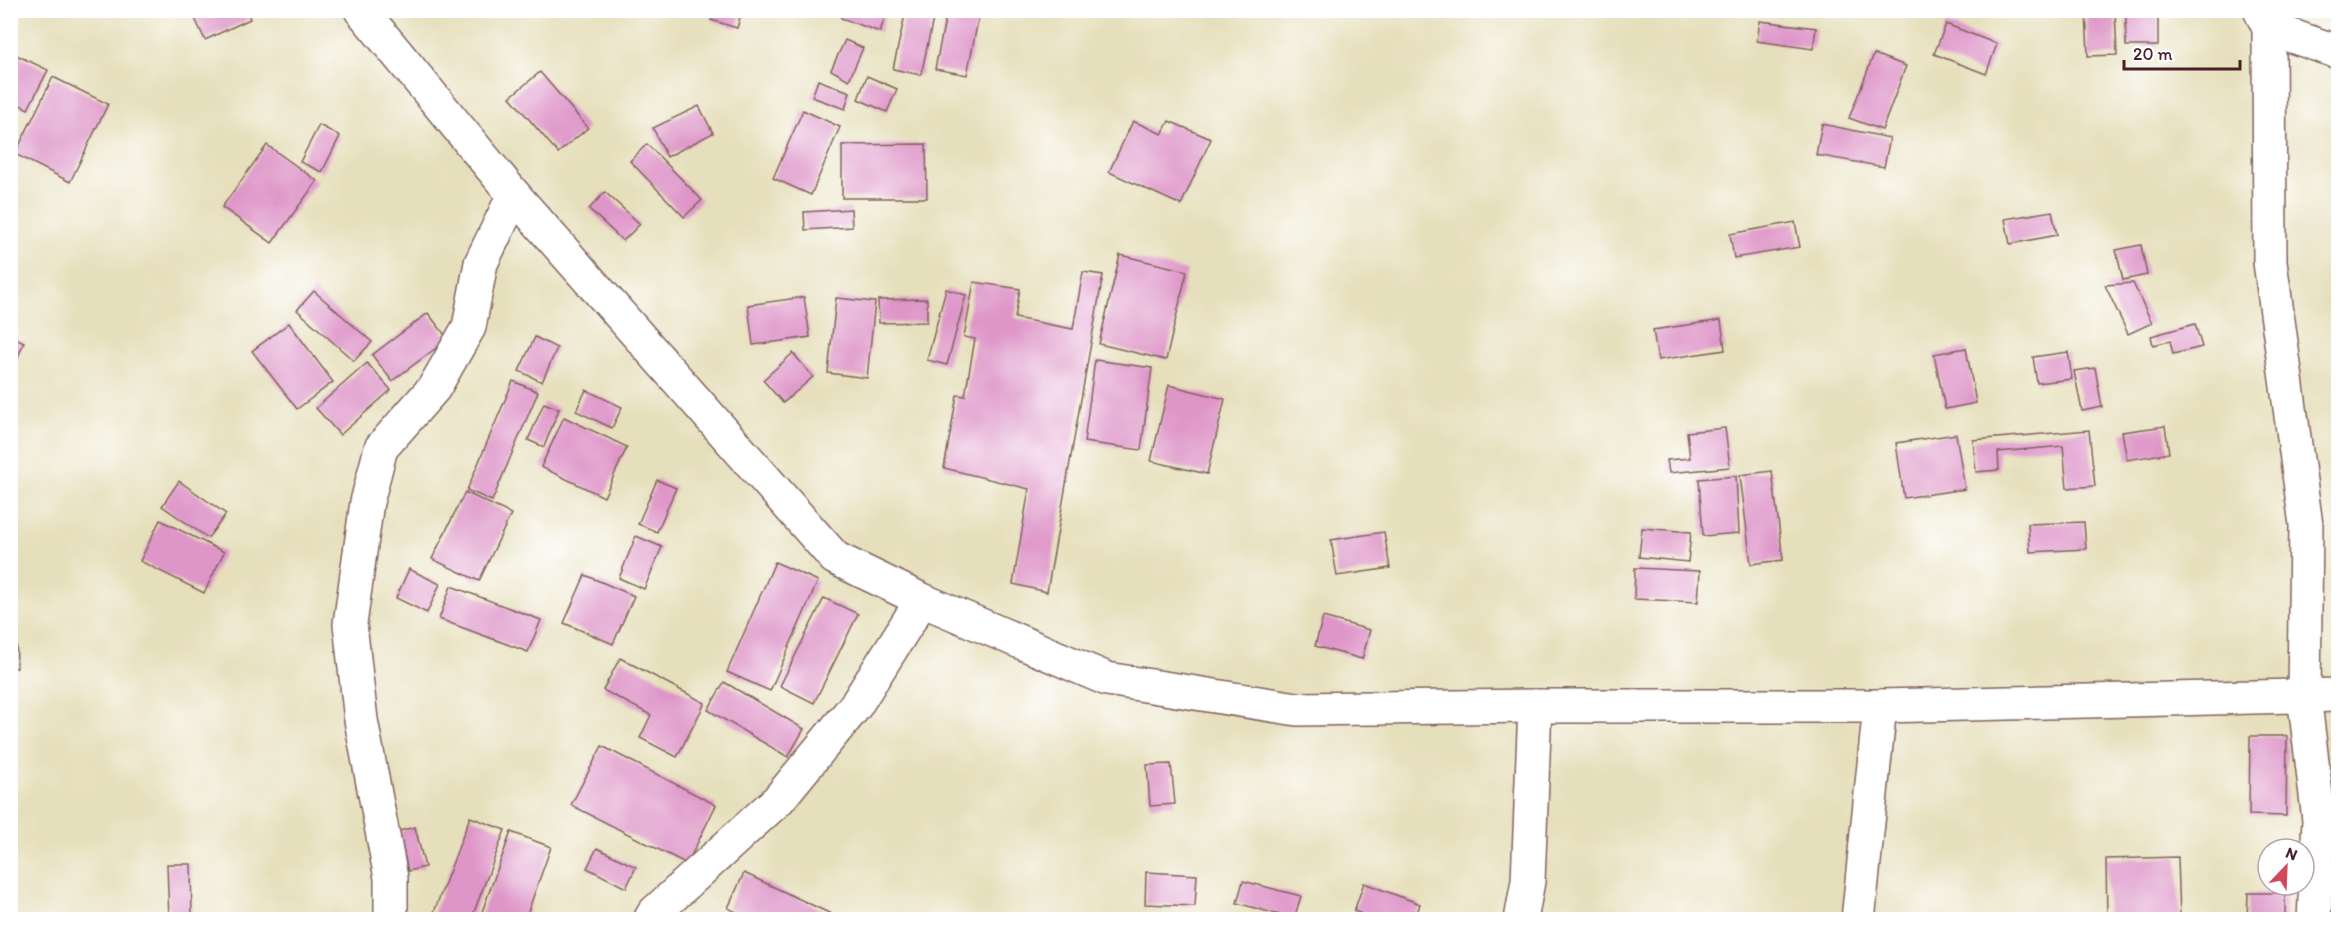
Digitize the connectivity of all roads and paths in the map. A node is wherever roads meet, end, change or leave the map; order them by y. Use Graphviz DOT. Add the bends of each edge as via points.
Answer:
graph roads {
  1 [pos="361,10"];
  2 [pos="2264,19"];
  3 [pos="2338,52"];
  4 [pos="514,195"];
  5 [pos="922,600"];
  6 [pos="2304,695"];
  7 [pos="2338,695"];
  8 [pos="1535,706"];
  9 [pos="1880,706"];
  10 [pos="391,920"];
  11 [pos="650,920"];
  12 [pos="1521,920"];
  13 [pos="1858,920"];
  14 [pos="2314,920"];
  1 -- 4 [label="street"];
  2 -- 3 [label="street"];
  2 -- 6 [label="street" via="2271,262 2306,525"];
  4 -- 5 [label="street" via="835,558"];
  4 -- 10 [label="street" via="480,263 470,327 434,387 381,448 366,502 350,624 361,720 391,878"];
  5 -- 8 [label="street" via="1107,679 1297,709"];
  5 -- 11 [label="street" via="856,705 778,800"];
  6 -- 7 [label="street"];
  6 -- 9 [label="street"];
  6 -- 14 [label="street" via="2319,820"];
  8 -- 9 [label="street"];
  8 -- 12 [label="street" via="1528,881"];
  9 -- 13 [label="street"];
}
